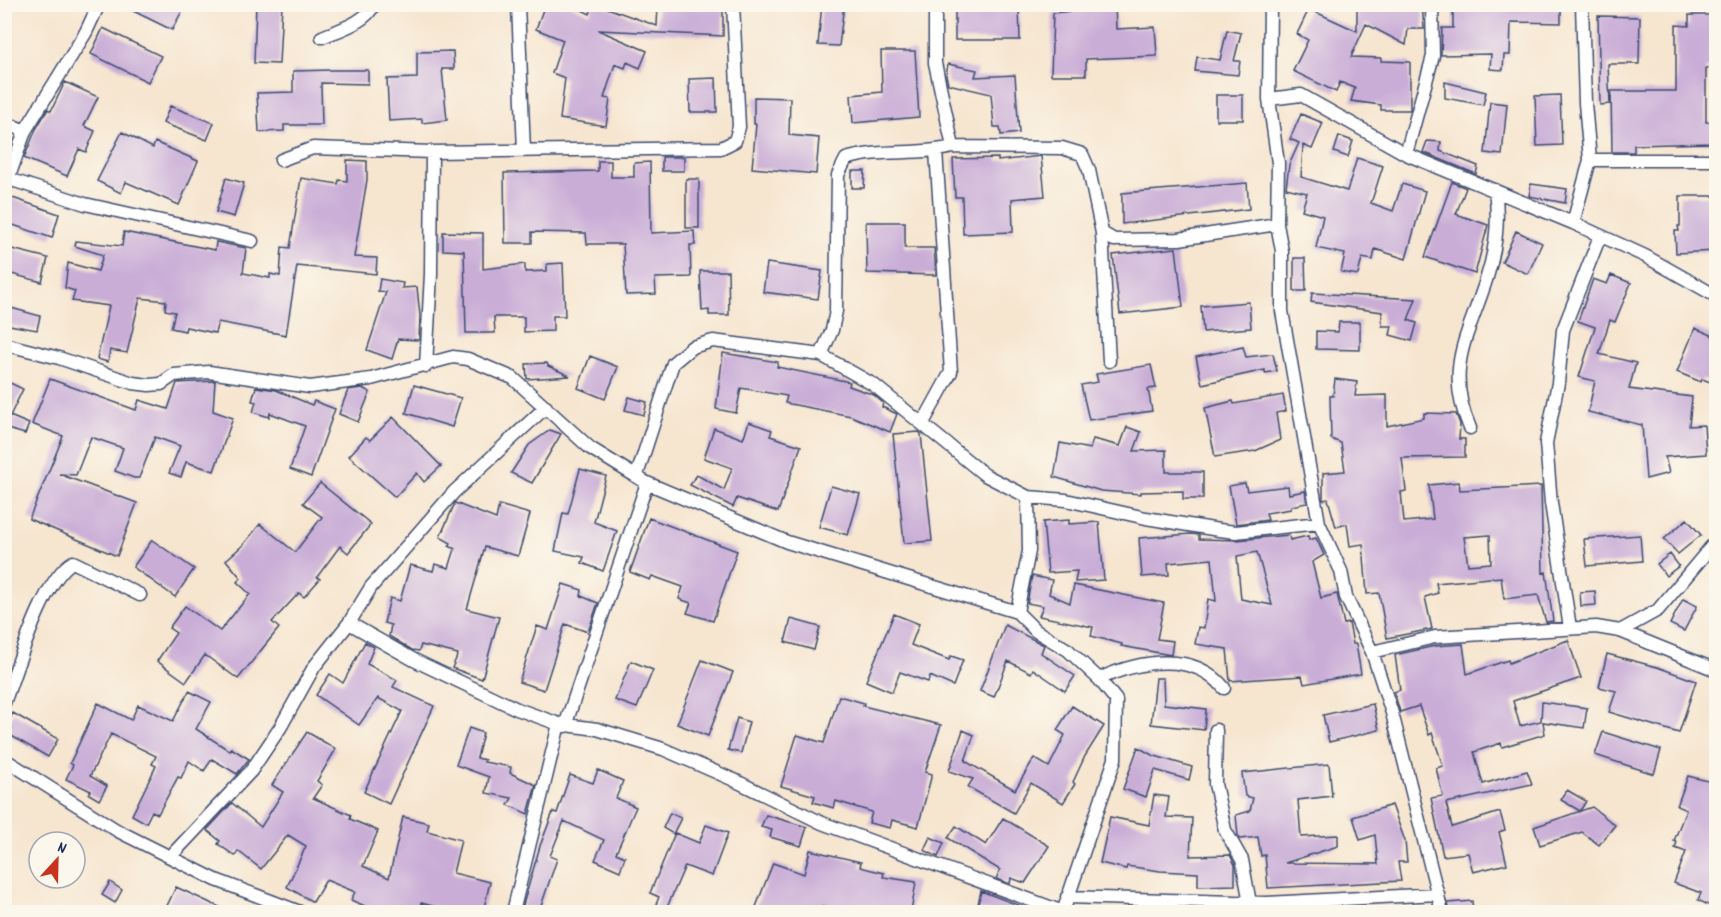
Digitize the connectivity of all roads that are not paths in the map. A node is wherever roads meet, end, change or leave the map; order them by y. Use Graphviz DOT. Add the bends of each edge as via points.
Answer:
graph roads {
  1 [pos="99,4"];
  2 [pos="374,4"];
  3 [pos="518,4"];
  4 [pos="733,4"];
  5 [pos="935,4"];
  6 [pos="1270,4"];
  7 [pos="1432,4"];
  8 [pos="1582,4"];
  9 [pos="322,37"];
  10 [pos="1269,99"];
  11 [pos="4,122"];
  12 [pos="26,131"];
  13 [pos="952,147"];
  14 [pos="524,151"];
  15 [pos="936,151"];
  16 [pos="432,152"];
  17 [pos="1406,154"];
  18 [pos="280,160"];
  19 [pos="1590,160"];
  20 [pos="1716,160"];
  21 [pos="9,178"];
  22 [pos="1495,190"];
  23 [pos="4,191"];
  24 [pos="1573,223"];
  25 [pos="1277,224"];
  26 [pos="1102,233"];
  27 [pos="1600,236"];
  28 [pos="252,242"];
  29 [pos="1716,296"];
  30 [pos="4,344"];
  31 [pos="821,355"];
  32 [pos="1109,361"];
  33 [pos="426,366"];
  34 [pos="546,407"];
  35 [pos="923,423"];
  36 [pos="1470,428"];
  37 [pos="642,479"];
  38 [pos="1028,497"];
  39 [pos="1319,524"];
  40 [pos="1716,541"];
  41 [pos="140,595"];
  42 [pos="1017,612"];
  43 [pos="349,623"];
  44 [pos="1570,628"];
  45 [pos="1620,631"];
  46 [pos="1372,652"];
  47 [pos="1716,670"];
  48 [pos="1099,679"];
  49 [pos="1224,688"];
  50 [pos="4,703"];
  51 [pos="562,725"];
  52 [pos="1216,730"];
  53 [pos="4,759"];
  54 [pos="170,857"];
  55 [pos="1438,894"];
  56 [pos="1067,897"];
  57 [pos="1250,903"];
  58 [pos="1267,908"];
  59 [pos="300,912"];
  60 [pos="513,912"];
  61 [pos="1063,912"];
  62 [pos="1442,912"];
  1 -- 12 [label="street"];
  2 -- 9 [label="street" via="371,12 357,21"];
  3 -- 14 [label="street"];
  4 -- 14 [label="street" via="740,127 735,141 721,148"];
  5 -- 13 [label="street" via="935,63"];
  6 -- 10 [label="street"];
  7 -- 17 [label="street" via="1433,56"];
  8 -- 19 [label="street"];
  10 -- 17 [label="street" via="1302,95"];
  10 -- 25 [label="street" via="1278,163"];
  11 -- 12 [label="street"];
  12 -- 21 [label="street"];
  13 -- 15 [label="street"];
  13 -- 26 [label="street" via="1062,148 1082,154"];
  14 -- 16 [label="street"];
  15 -- 31 [label="street" via="865,153 846,159 838,175 836,311"];
  15 -- 35 [label="street" via="951,372"];
  16 -- 18 [label="street" via="313,148"];
  16 -- 33 [label="street"];
  17 -- 22 [label="street"];
  19 -- 20 [label="street"];
  19 -- 24 [label="street"];
  21 -- 23 [label="street"];
  21 -- 28 [label="street" via="85,204"];
  22 -- 24 [label="street"];
  22 -- 36 [label="street" via="1498,215 1488,275 1462,345 1460,399"];
  24 -- 27 [label="street"];
  25 -- 26 [label="street" via="1179,239 1114,240"];
  25 -- 39 [label="street" via="1282,251 1282,311"];
  26 -- 32 [label="street"];
  27 -- 29 [label="street"];
  27 -- 44 [label="street" via="1563,330 1546,443"];
  30 -- 33 [label="street" via="149,385 161,384 174,375 209,372 310,387 371,380"];
  31 -- 35 [label="street" via="874,385"];
  31 -- 37 [label="street" via="713,341 692,347 673,363"];
  33 -- 34 [label="street" via="453,357 483,364 513,378"];
  34 -- 37 [label="street" via="590,448"];
  34 -- 43 [label="street" via="454,492 371,587"];
  35 -- 38 [label="street" via="985,474"];
  37 -- 42 [label="street" via="787,542"];
  37 -- 51 [label="street"];
  38 -- 39 [label="street" via="1066,500 1219,531"];
  38 -- 42 [label="street" via="1029,551"];
  39 -- 46 [label="street"];
  40 -- 45 [label="street" via="1658,610"];
  41 -- 50 [label="street" via="73,562 63,568 35,622"];
  42 -- 48 [label="street"];
  43 -- 51 [label="street" via="517,709"];
  43 -- 54 [label="street" via="314,667 251,771"];
  44 -- 45 [label="street"];
  44 -- 46 [label="street" via="1436,637"];
  45 -- 47 [label="street"];
  46 -- 55 [label="street" via="1392,713"];
  48 -- 49 [label="street" via="1126,666 1176,662 1214,675"];
  48 -- 56 [label="street" via="1116,700 1115,759"];
  51 -- 60 [label="street"];
  51 -- 61 [label="street" via="597,729 663,749 822,823"];
  52 -- 57 [label="street" via="1215,784 1225,830 1242,860"];
  53 -- 54 [label="street" via="102,822"];
  54 -- 59 [label="street" via="216,880"];
  55 -- 58 [label="street"];
  55 -- 62 [label="street"];
  56 -- 57 [label="street"];
  56 -- 61 [label="street"];
  57 -- 58 [label="street"];
}
